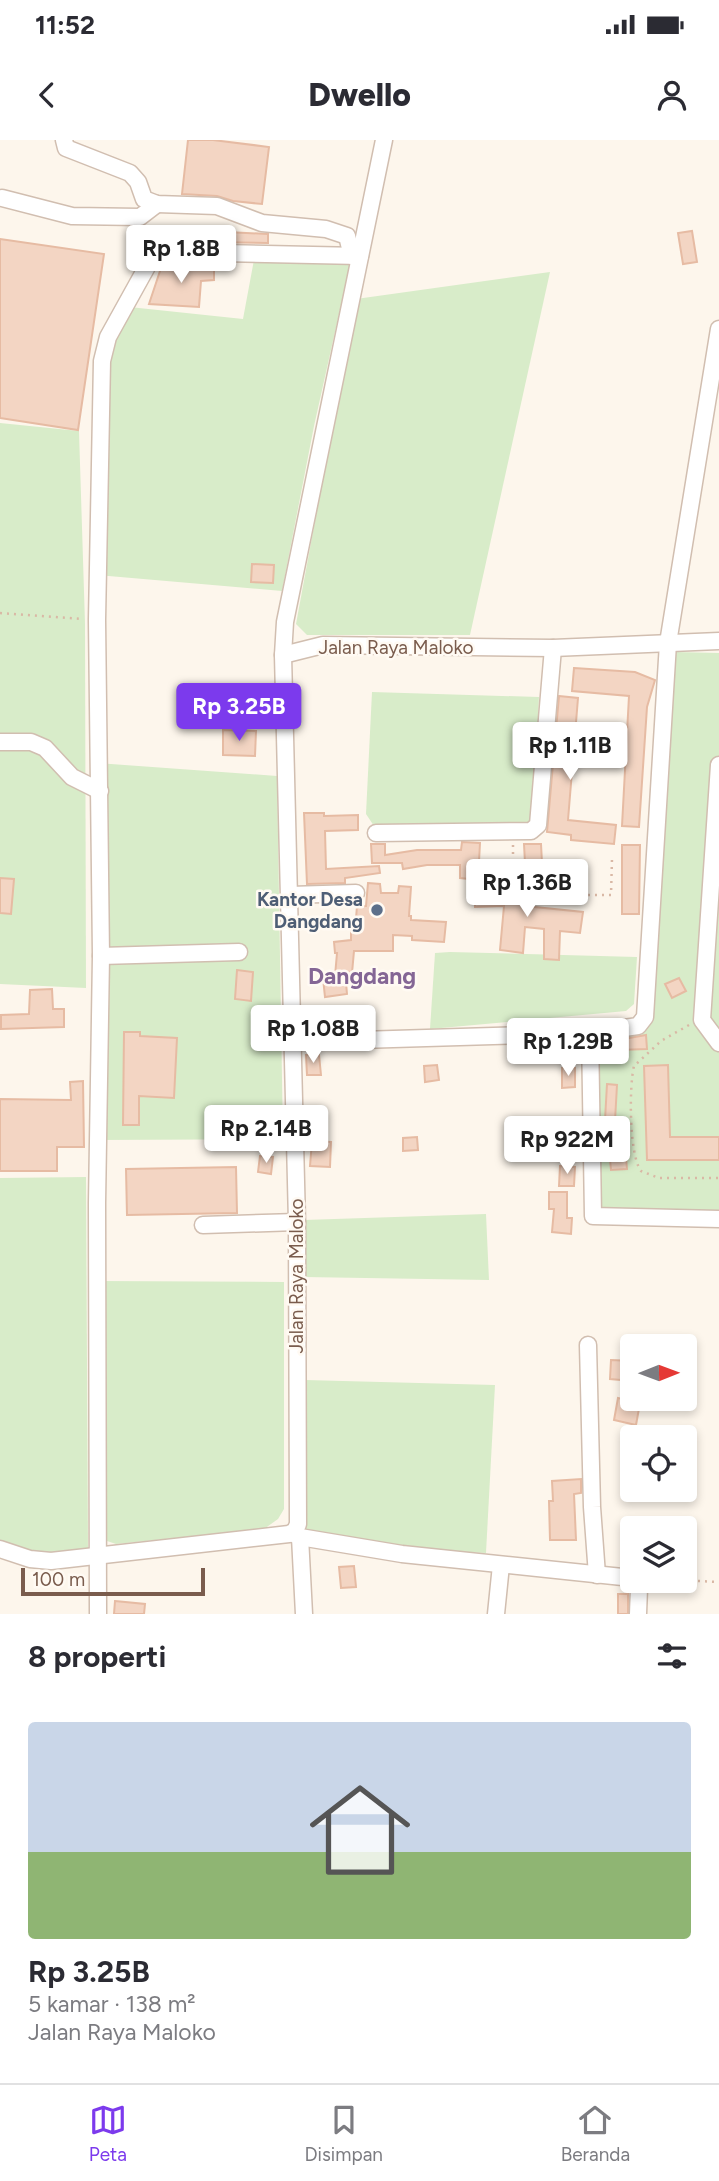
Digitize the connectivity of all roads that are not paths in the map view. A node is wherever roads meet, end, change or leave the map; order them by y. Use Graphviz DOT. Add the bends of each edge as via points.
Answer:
graph roads {
  1 [pos="64,140"];
  2 [pos="384,140"];
  3 [pos="2,198"];
  4 [pos="157,204"];
  5 [pos="356,256"];
  6 [pos="719,329"];
  7 [pos="719,641"];
  8 [pos="668,643"];
  9 [pos="553,648"];
  10 [pos="283,655"];
  11 [pos="0,742"];
  12 [pos="719,765"];
  13 [pos="100,791"];
  14 [pos="376,833"];
  15 [pos="356,893"];
  16 [pos="290,895"];
  17 [pos="239,952"];
  18 [pos="101,956"];
  19 [pos="590,1033"];
  20 [pos="293,1042"];
  21 [pos="719,1043"];
  22 [pos="719,1219"];
  23 [pos="296,1222"];
  24 [pos="204,1225"];
  25 [pos="588,1345"];
  26 [pos="296,1535"];
  27 [pos="0,1549"];
  28 [pos="98,1556"];
  29 [pos="501,1565"];
  30 [pos="597,1575"];
  31 [pos="620,1577"];
  32 [pos="639,1593"];
  33 [pos="98,1614"];
  34 [pos="304,1614"];
  35 [pos="496,1614"];
  36 [pos="638,1614"];
  1 -- 4 [label="street" via="66,148 130,173 144,200"];
  2 -- 5 [label="street"];
  3 -- 4 [label="street" via="72,216 140,218"];
  4 -- 5 [label="street" via="217,206 262,223 326,229 347,236"];
  5 -- 10 [label="street" via="285,622"];
  5 -- 13 [label="street" via="158,254 108,337 102,361 97,620"];
  6 -- 8 [label="street"];
  7 -- 8 [label="street, Jalan Raya Maloko"];
  8 -- 9 [label="street, Jalan Raya Maloko"];
  8 -- 19 [label="street" via="645,1017 638,1026"];
  9 -- 10 [label="street, Jalan Raya Maloko" via="323,645"];
  9 -- 14 [label="street" via="538,825 531,831"];
  10 -- 16 [label="street, Jalan Raya Maloko"];
  11 -- 13 [label="street" via="31,742 45,748 72,777"];
  12 -- 21 [label="street" via="702,1020"];
  13 -- 18 [label="street"];
  15 -- 16 [label="street"];
  16 -- 20 [label="street, Jalan Raya Maloko"];
  17 -- 18 [label="street"];
  18 -- 28 [label="street"];
  19 -- 20 [label="street"];
  19 -- 22 [label="street" via="593,1216"];
  20 -- 23 [label="street, Jalan Raya Maloko"];
  23 -- 24 [label="street"];
  23 -- 26 [label="street, Jalan Raya Maloko"];
  25 -- 30 [label="street"];
  26 -- 28 [label="street"];
  26 -- 29 [label="street"];
  26 -- 34 [label="street, Jalan Raya Maloko"];
  27 -- 28 [label="street" via="41,1560"];
  28 -- 33 [label="street"];
  29 -- 30 [label="street"];
  29 -- 35 [label="street"];
  30 -- 31 [label="street"];
  32 -- 36 [label="street"];
}
